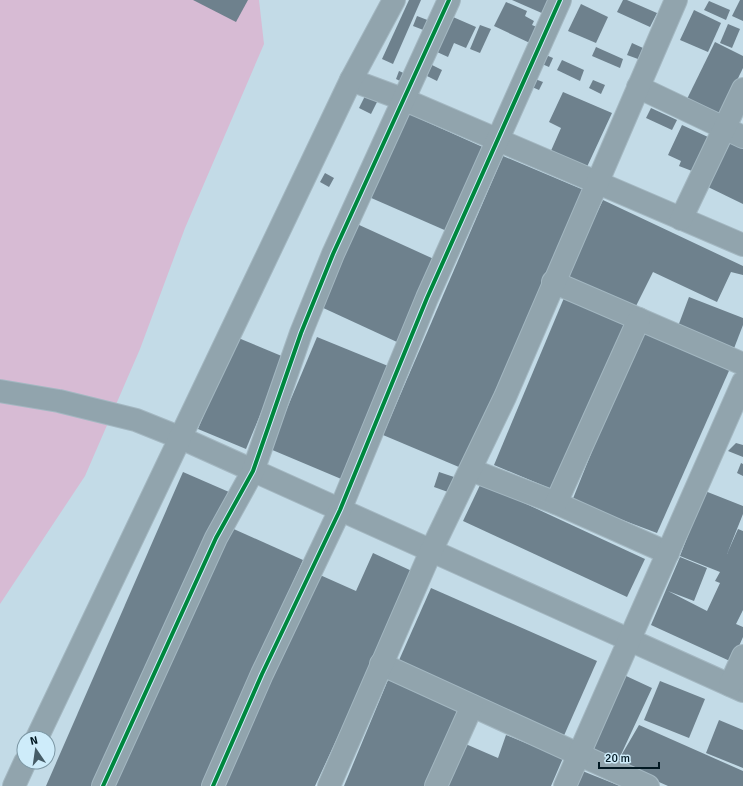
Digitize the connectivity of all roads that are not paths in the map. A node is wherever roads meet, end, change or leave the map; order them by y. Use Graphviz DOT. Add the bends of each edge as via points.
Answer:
graph roads {
  1 [pos="394,0"];
  2 [pos="449,0"];
  3 [pos="560,0"];
  4 [pos="676,0"];
  5 [pos="351,80"];
  6 [pos="638,87"];
  7 [pos="743,89"];
  8 [pos="405,100"];
  9 [pos="734,132"];
  10 [pos="497,140"];
  11 [pos="596,182"];
  12 [pos="681,219"];
  13 [pos="743,245"];
  14 [pos="554,282"];
  15 [pos="639,319"];
  16 [pos="743,364"];
  17 [pos="743,382"];
  18 [pos="0,391"];
  19 [pos="181,438"];
  20 [pos="471,470"];
  21 [pos="253,471"];
  22 [pos="556,503"];
  23 [pos="340,510"];
  24 [pos="431,551"];
  25 [pos="668,553"];
  26 [pos="630,640"];
  27 [pos="743,656"];
  28 [pos="381,664"];
  29 [pos="736,688"];
  30 [pos="472,706"];
  31 [pos="41,730"];
  32 [pos="579,755"];
  33 [pos="21,770"];
  34 [pos="14,786"];
  35 [pos="103,786"];
  36 [pos="213,786"];
  37 [pos="329,786"];
  38 [pos="436,786"];
  39 [pos="565,786"];
  40 [pos="648,786"];
  1 -- 5 [label="street"];
  2 -- 8 [label="street"];
  3 -- 10 [label="street"];
  4 -- 6 [label="street"];
  5 -- 8 [label="street"];
  5 -- 19 [label="street"];
  6 -- 9 [label="street"];
  6 -- 11 [label="street"];
  7 -- 9 [label="street"];
  8 -- 10 [label="street"];
  8 -- 21 [label="street" via="334,254 301,333"];
  9 -- 12 [label="street"];
  10 -- 11 [label="street"];
  10 -- 23 [label="street" via="427,298"];
  11 -- 12 [label="street"];
  11 -- 14 [label="street"];
  12 -- 13 [label="street"];
  14 -- 15 [label="street"];
  14 -- 20 [label="street"];
  15 -- 16 [label="street"];
  15 -- 22 [label="street"];
  17 -- 25 [label="street"];
  18 -- 19 [label="street" via="59,401 136,420"];
  19 -- 21 [label="street"];
  19 -- 31 [label="street"];
  20 -- 22 [label="street"];
  20 -- 24 [label="street"];
  21 -- 23 [label="street"];
  21 -- 35 [label="street" via="216,538"];
  22 -- 25 [label="street"];
  23 -- 24 [label="street"];
  23 -- 36 [label="street" via="262,674"];
  24 -- 26 [label="street"];
  24 -- 28 [label="street"];
  25 -- 26 [label="street"];
  26 -- 29 [label="street"];
  26 -- 32 [label="street"];
  27 -- 29 [label="street"];
  28 -- 30 [label="street"];
  28 -- 37 [label="street"];
  30 -- 32 [label="street"];
  30 -- 38 [label="street"];
  32 -- 39 [label="street"];
  32 -- 40 [label="street"];
  33 -- 34 [label="street"];
}
